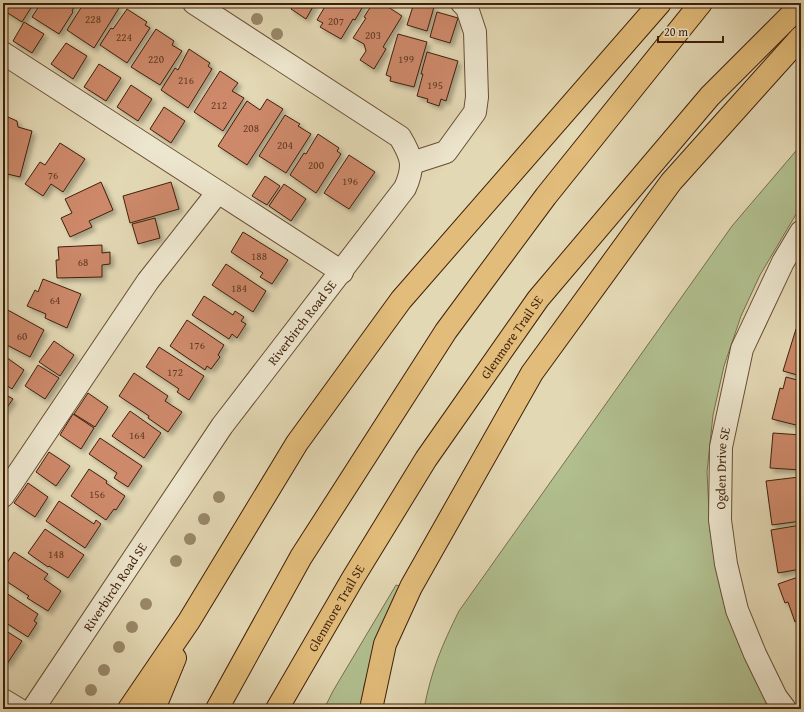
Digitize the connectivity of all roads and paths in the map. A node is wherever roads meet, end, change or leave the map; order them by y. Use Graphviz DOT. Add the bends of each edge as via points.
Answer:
graph roads {
  1 [pos="194,3"];
  2 [pos="462,3"];
  3 [pos="660,3"];
  4 [pos="701,3"];
  5 [pos="801,5"];
  6 [pos="801,37"];
  7 [pos="3,53"];
  8 [pos="412,163"];
  9 [pos="218,192"];
  10 [pos="801,232"];
  11 [pos="342,272"];
  12 [pos="3,496"];
  13 [pos="352,578"];
  14 [pos="190,621"];
  15 [pos="3,700"];
  16 [pos="18,709"];
  17 [pos="33,709"];
  18 [pos="129,709"];
  19 [pos="154,709"];
  20 [pos="217,709"];
  21 [pos="277,709"];
  22 [pos="292,709"];
  23 [pos="371,709"];
  24 [pos="784,709"];
  1 -- 8 [label="street" via="400,137"];
  2 -- 8 [label="street" via="467,8 475,32 475,112 446,152"];
  3 -- 14 [label="highway" via="401,300 297,443"];
  4 -- 20 [label="highway" via="546,196 446,331 301,557"];
  5 -- 13 [label="highway, Glenmore Trail SE" via="710,96 538,299 426,459"];
  6 -- 23 [label="highway" via="671,182 532,373 411,587 384,644"];
  7 -- 9 [label="street"];
  8 -- 11 [label="street, Riverbirch Road SE" via="411,176 405,188"];
  9 -- 11 [label="street"];
  9 -- 12 [label="street" via="148,281"];
  10 -- 24 [label="street, Ogden Drive SE" via="780,268 742,349 721,447 720,520 726,564 738,610 755,654"];
  11 -- 17 [label="street, Riverbirch Road SE" via="222,426"];
  13 -- 21 [label="highway, Glenmore Trail SE"];
  13 -- 22 [label="highway"];
  14 -- 18 [label="highway"];
  14 -- 19 [label="highway"];
  15 -- 16 [label="street"];
}
